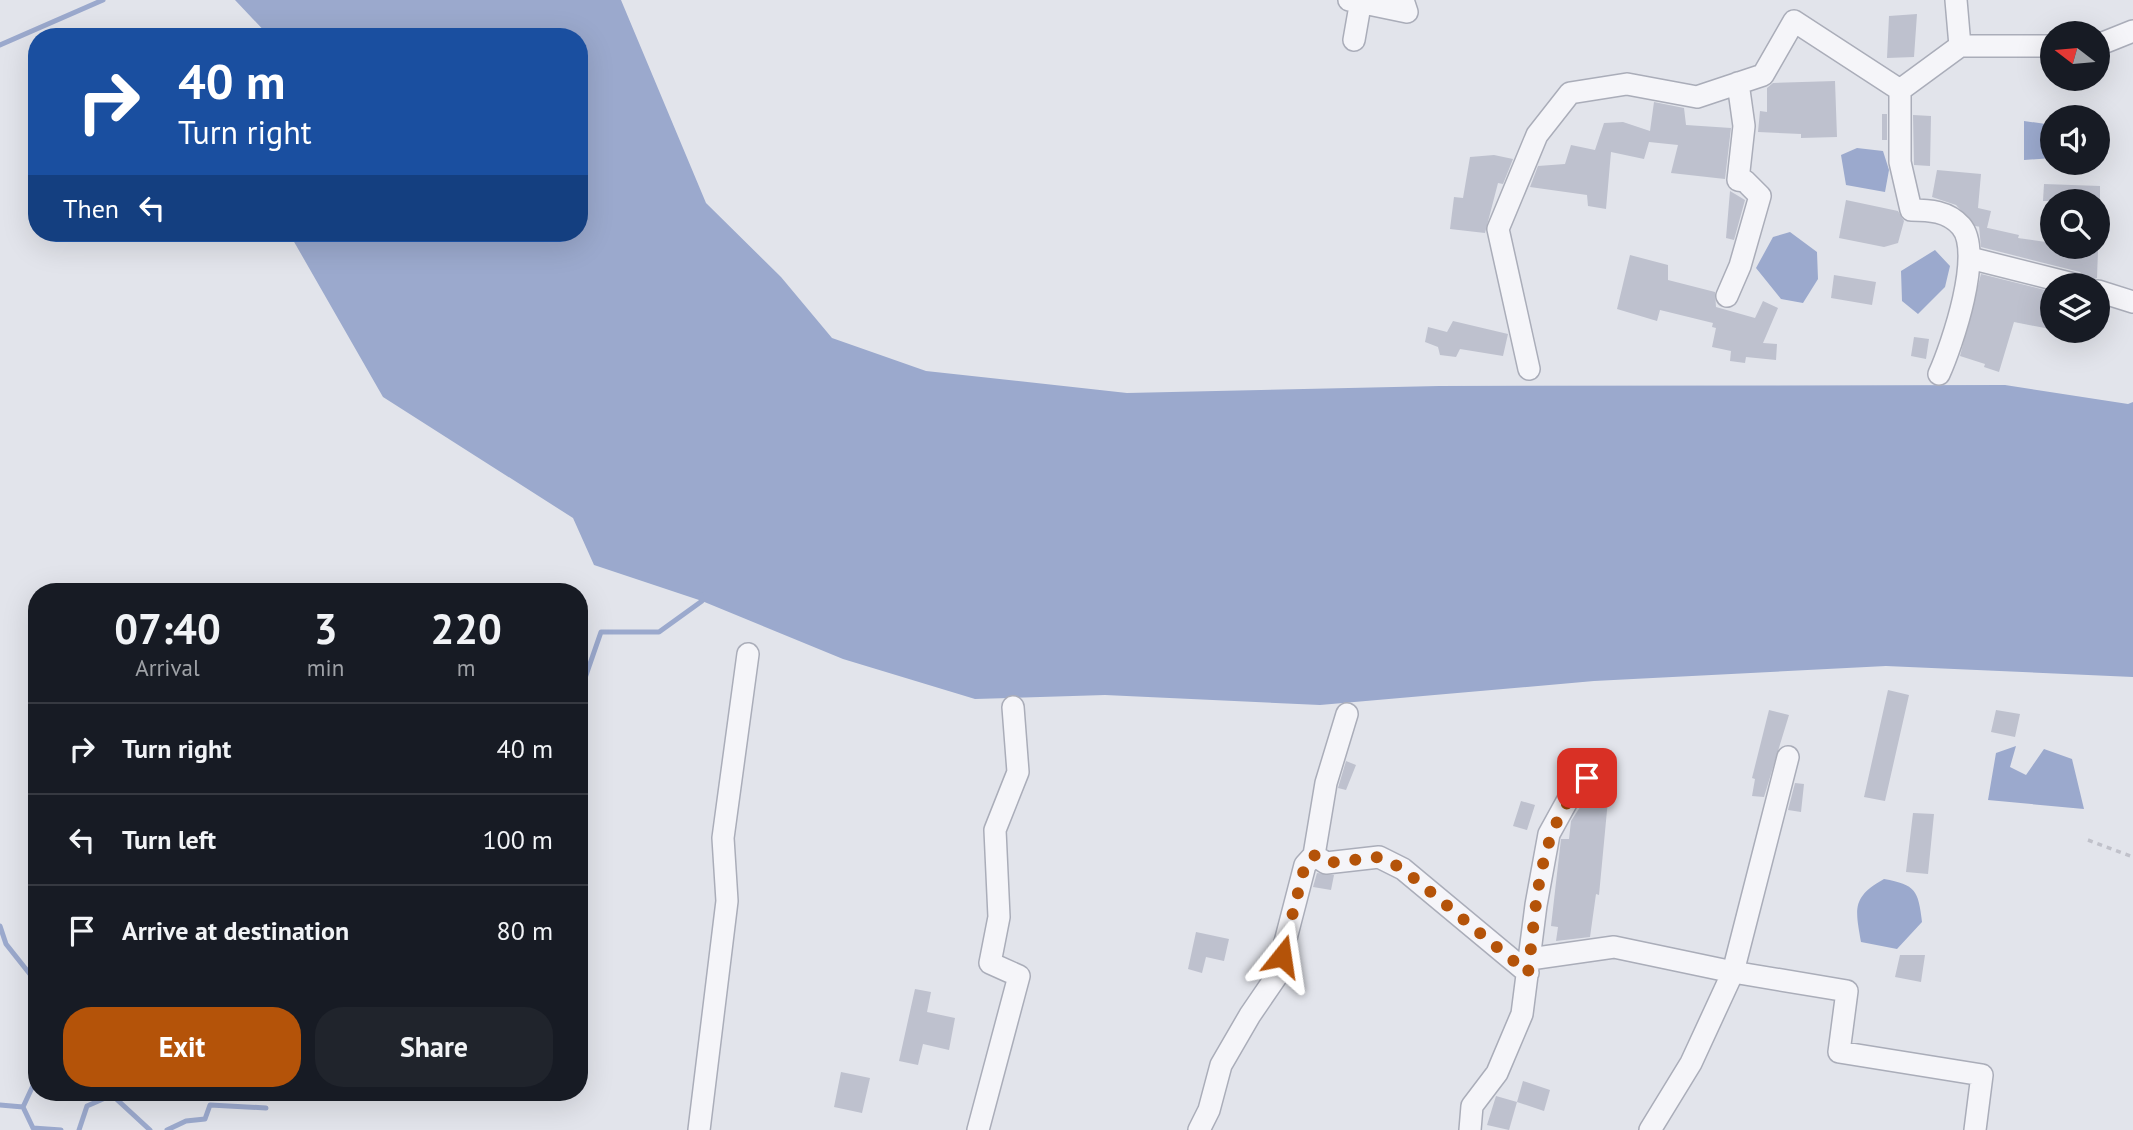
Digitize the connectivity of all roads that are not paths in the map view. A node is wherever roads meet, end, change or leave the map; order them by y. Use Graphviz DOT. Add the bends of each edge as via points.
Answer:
graph roads {
  1 [pos="1403,0"];
  2 [pos="1956,0"];
  3 [pos="1357,1"];
  4 [pos="2133,31"];
  5 [pos="1354,40"];
  6 [pos="2110,41"];
  7 [pos="1959,46"];
  8 [pos="2040,46"];
  9 [pos="1738,83"];
  10 [pos="1900,90"];
  11 [pos="1970,258"];
  12 [pos="2040,276"];
  13 [pos="2110,295"];
  14 [pos="1727,296"];
  15 [pos="2133,302"];
  16 [pos="1529,369"];
  17 [pos="1939,374"];
  18 [pos="748,653"];
  19 [pos="1013,707"];
  20 [pos="1347,714"];
  21 [pos="1788,757"];
  22 [pos="1602,763"];
  23 [pos="1314,855"];
  24 [pos="1529,966"];
  25 [pos="1733,972"];
  26 [pos="699,1130"];
  27 [pos="978,1130"];
  28 [pos="1199,1130"];
  29 [pos="1470,1130"];
  30 [pos="1650,1130"];
  31 [pos="1975,1130"];
  1 -- 3 [label="street" via="1407,12"];
  2 -- 7 [label="street"];
  3 -- 5 [label="street"];
  4 -- 6 [label="street"];
  7 -- 8 [label="street"];
  7 -- 10 [label="street"];
  9 -- 10 [label="street" via="1763,75 1794,21"];
  9 -- 14 [label="street" via="1744,126 1738,180 1760,196"];
  9 -- 16 [label="street" via="1697,97 1627,84 1570,93 1537,135 1498,229"];
  10 -- 11 [label="street" via="1900,162 1911,210 1937,211 1963,227"];
  11 -- 12 [label="street"];
  11 -- 17 [label="street" via="1958,318"];
  13 -- 15 [label="street"];
  18 -- 26 [label="street" via="723,838 727,901"];
  19 -- 27 [label="street" via="1018,772 995,830 999,917 990,963 1019,976"];
  20 -- 23 [label="street" via="1326,783"];
  21 -- 25 [label="street"];
  22 -- 24 [label="street" via="1571,794 1549,834"];
  23 -- 24 [label="street" via="1326,863 1380,857 1403,869"];
  23 -- 28 [label="street" via="1305,865 1276,977 1221,1065"];
  24 -- 25 [label="street" via="1614,947"];
  24 -- 29 [label="street" via="1522,1014 1497,1073 1472,1105"];
  25 -- 30 [label="street" via="1691,1063"];
  25 -- 31 [label="street" via="1847,991 1839,1052 1982,1075"];
}
